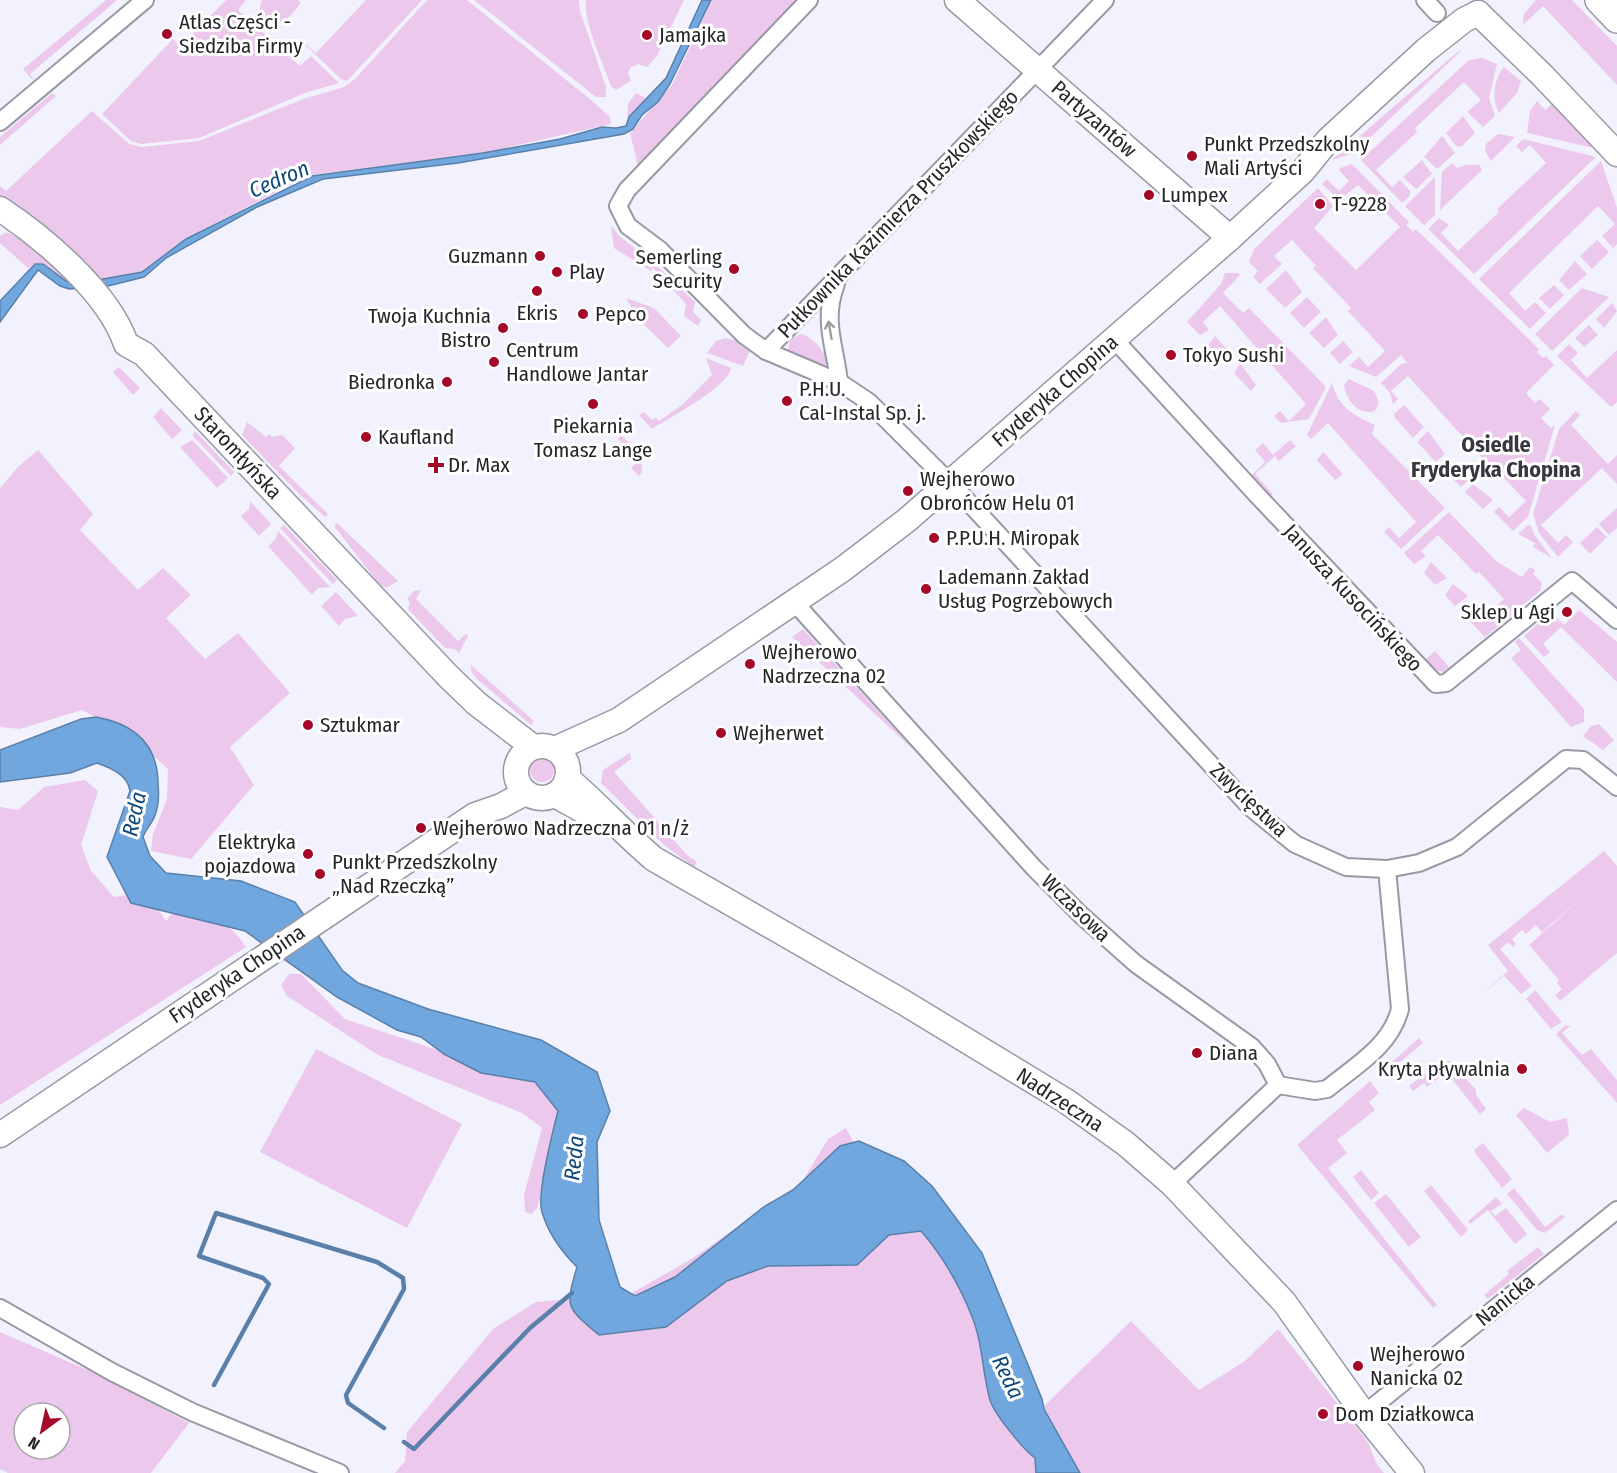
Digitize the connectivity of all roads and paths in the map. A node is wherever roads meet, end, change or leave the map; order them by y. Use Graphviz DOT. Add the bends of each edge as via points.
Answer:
graph roads {
  1 [pos="145,0"];
  2 [pos="809,0"];
  3 [pos="957,0"];
  4 [pos="1105,0"];
  5 [pos="1425,0"];
  6 [pos="1599,0"];
  7 [pos="1485,7"];
  8 [pos="1437,13"];
  9 [pos="1617,19"];
  10 [pos="1038,70"];
  11 [pos="0,122"];
  12 [pos="1617,154"];
  13 [pos="0,208"];
  14 [pos="1230,238"];
  15 [pos="838,278"];
  16 [pos="1114,339"];
  17 [pos="766,351"];
  18 [pos="839,382"];
  19 [pos="951,483"];
  20 [pos="794,602"];
  21 [pos="1617,620"];
  22 [pos="542,770"];
  23 [pos="1617,787"];
  24 [pos="1387,869"];
  25 [pos="1278,1084"];
  26 [pos="0,1135"];
  27 [pos="1172,1184"];
  28 [pos="1617,1210"];
  29 [pos="0,1308"];
  30 [pos="1365,1414"];
  31 [pos="340,1473"];
  32 [pos="1412,1473"];
  1 -- 11 [label="street"];
  2 -- 17 [label="street, Zwycięstwa" via="621,198 618,206 624,220 660,250 744,335"];
  3 -- 10 [label="street, Partyzantów"];
  4 -- 10 [label="street, Pułkownika Kazimierza Pruszkowskiego"];
  5 -- 8 [label="street"];
  6 -- 9 [label="main road"];
  7 -- 12 [label="street" via="1542,75"];
  7 -- 14 [label="street, Fryderyka Chopina" via="1449,47"];
  10 -- 14 [label="street, Partyzantów"];
  10 -- 15 [label="street, Pułkownika Kazimierza Pruszkowskiego"];
  13 -- 22 [label="street, Staromłyńska" via="64,258 121,328 137,335 144,354"];
  14 -- 16 [label="street, Fryderyka Chopina"];
  15 -- 17 [label="street, Pułkownika Kazimierza Pruszkowskiego"];
  18 -- 15 [label="street, one-way" via="828,327 829,303"];
  16 -- 19 [label="street, Fryderyka Chopina"];
  16 -- 21 [label="street, Janusza Kusocińskiego" via="1436,684 1446,684 1572,580"];
  17 -- 18 [label="street, Zwycięstwa"];
  18 -- 19 [label="street, Zwycięstwa" via="869,402"];
  19 -- 20 [label="street, Fryderyka Chopina" via="869,549"];
  19 -- 24 [label="street, Zwycięstwa" via="1250,807 1295,844 1346,867"];
  20 -- 22 [label="street, Fryderyka Chopina"];
  20 -- 25 [label="street, Wczasowa" via="1081,915 1136,964 1252,1047"];
  22 -- 26 [label="street, Fryderyka Chopina" via="501,806 475,815"];
  22 -- 27 [label="street, Nadrzeczna" via="588,795 654,859 1066,1101 1126,1144"];
  23 -- 24 [label="street, Zwycięstwa" via="1583,760 1566,759 1457,847 1419,863"];
  24 -- 25 [label="street" via="1400,1009 1396,1026 1387,1039 1327,1089 1315,1091"];
  25 -- 27 [label="street"];
  27 -- 30 [label="street, Nadrzeczna" via="1284,1302"];
  28 -- 30 [label="street, Nanicka"];
  29 -- 31 [label="street" via="182,1407"];
  30 -- 32 [label="street, Nadrzeczna"];
}
